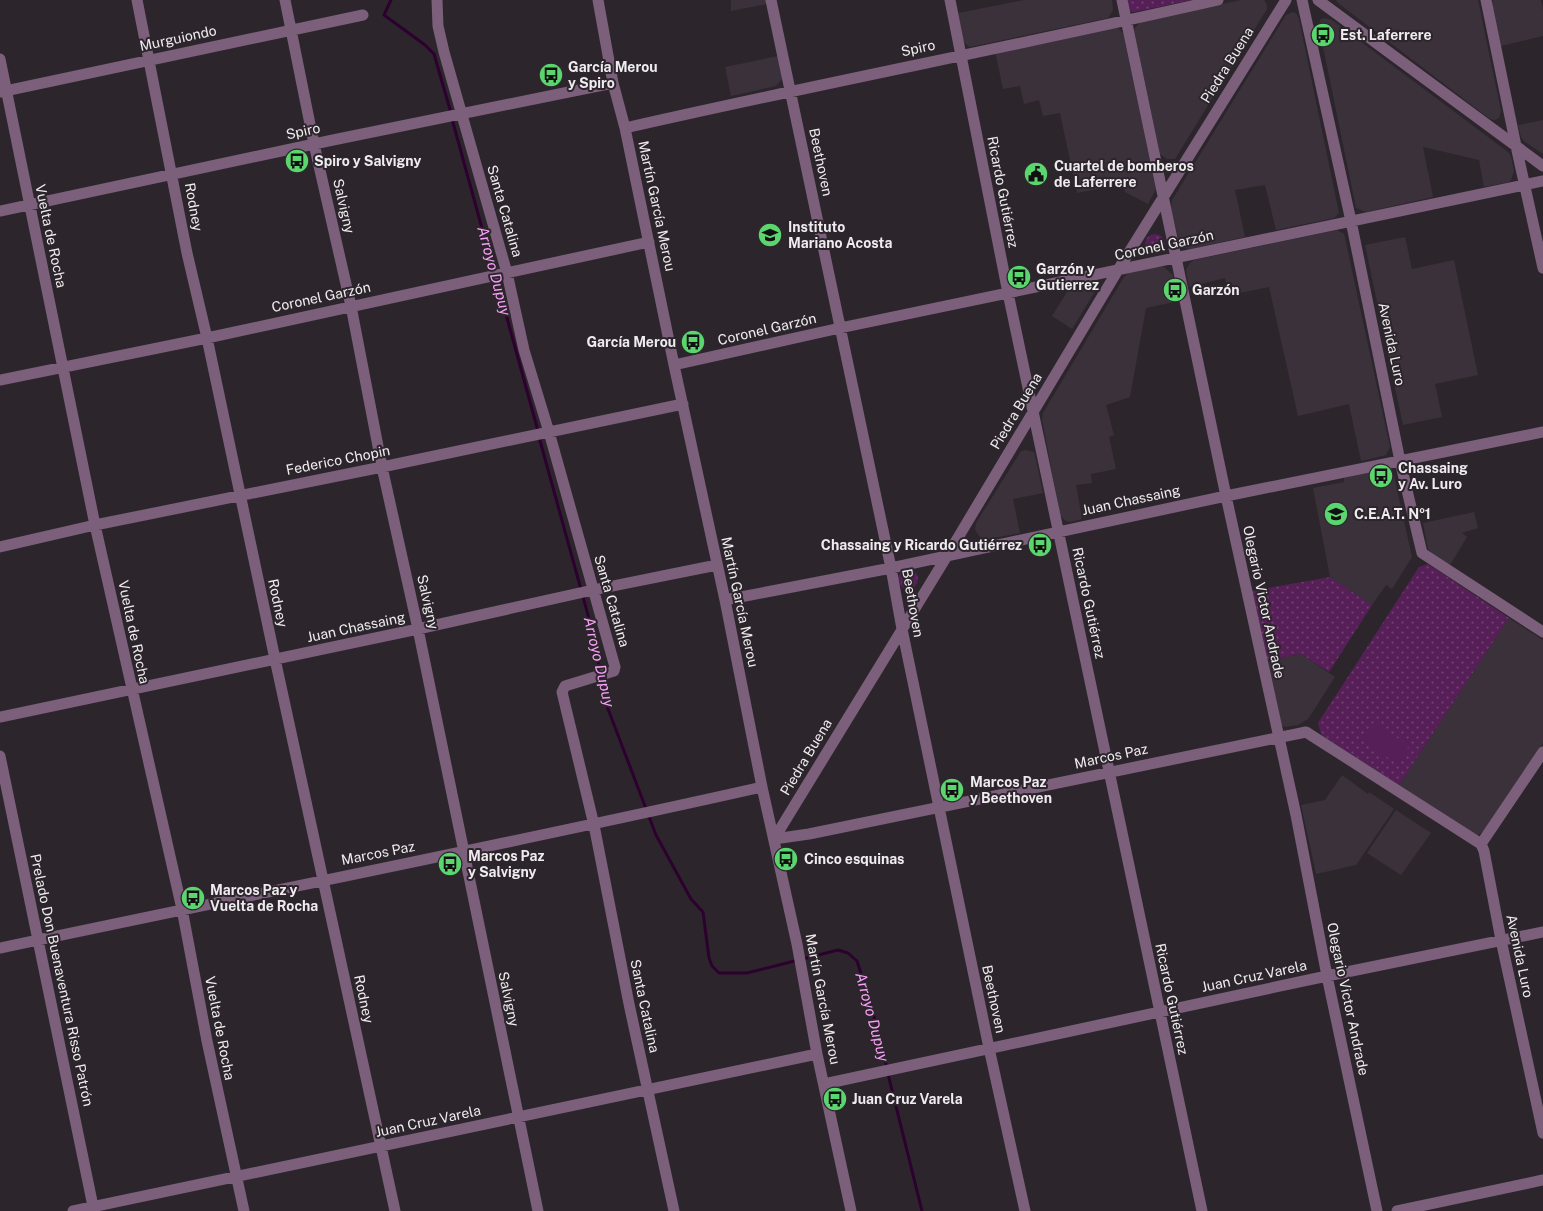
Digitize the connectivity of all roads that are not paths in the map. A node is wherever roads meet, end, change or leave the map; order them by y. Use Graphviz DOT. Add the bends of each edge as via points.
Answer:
graph roads {
  1 [pos="137,0"];
  2 [pos="286,0"];
  3 [pos="437,0"];
  4 [pos="598,0"];
  5 [pos="771,0"];
  6 [pos="950,0"];
  7 [pos="1122,0"];
  8 [pos="1218,0"];
  9 [pos="1286,0"];
  10 [pos="1302,0"];
  11 [pos="1318,0"];
  12 [pos="1486,0"];
  13 [pos="363,15"];
  14 [pos="1127,21"];
  15 [pos="292,30"];
  16 [pos="960,55"];
  17 [pos="0,59"];
  18 [pos="150,60"];
  19 [pos="613,83"];
  20 [pos="4,91"];
  21 [pos="790,91"];
  22 [pos="459,115"];
  23 [pos="625,128"];
  24 [pos="314,144"];
  25 [pos="1516,146"];
  26 [pos="1543,166"];
  27 [pos="173,174"];
  28 [pos="1543,181"];
  29 [pos="1525,184"];
  30 [pos="1164,196"];
  31 [pos="29,205"];
  32 [pos="0,210"];
  33 [pos="1351,222"];
  34 [pos="649,242"];
  35 [pos="1176,258"];
  36 [pos="1543,268"];
  37 [pos="1118,270"];
  38 [pos="505,273"];
  39 [pos="1008,293"];
  40 [pos="350,306"];
  41 [pos="840,328"];
  42 [pos="207,338"];
  43 [pos="674,365"];
  44 [pos="64,368"];
  45 [pos="0,380"];
  46 [pos="683,404"];
  47 [pos="1034,411"];
  48 [pos="547,432"];
  49 [pos="1543,432"];
  50 [pos="1400,461"];
  51 [pos="382,468"];
  52 [pos="240,495"];
  53 [pos="1226,496"];
  54 [pos="95,525"];
  55 [pos="1059,531"];
  56 [pos="0,548"];
  57 [pos="947,556"];
  58 [pos="717,565"];
  59 [pos="891,568"];
  60 [pos="591,591"];
  61 [pos="725,600"];
  62 [pos="418,629"];
  63 [pos="902,629"];
  64 [pos="1543,632"];
  65 [pos="275,660"];
  66 [pos="131,690"];
  67 [pos="0,717"];
  68 [pos="1279,737"];
  69 [pos="1543,752"];
  70 [pos="0,756"];
  71 [pos="1110,772"];
  72 [pos="762,787"];
  73 [pos="940,807"];
  74 [pos="594,825"];
  75 [pos="774,839"];
  76 [pos="1480,844"];
  77 [pos="464,852"];
  78 [pos="323,880"];
  79 [pos="182,909"];
  80 [pos="1543,932"];
  81 [pos="38,940"];
  82 [pos="1501,940"];
  83 [pos="0,948"];
  84 [pos="1327,976"];
  85 [pos="1160,1013"];
  86 [pos="989,1048"];
  87 [pos="817,1054"];
  88 [pos="824,1084"];
  89 [pos="647,1091"];
  90 [pos="518,1117"];
  91 [pos="1543,1133"];
  92 [pos="381,1146"];
  93 [pos="236,1177"];
  94 [pos="1543,1180"];
  95 [pos="93,1209"];
  96 [pos="73,1211"];
  97 [pos="244,1211"];
  98 [pos="395,1211"];
  99 [pos="538,1211"];
  100 [pos="674,1211"];
  101 [pos="850,1211"];
  102 [pos="1026,1211"];
  103 [pos="1202,1211"];
  104 [pos="1377,1211"];
  105 [pos="1397,1211"];
  1 -- 18 [label="street, Rodney"];
  2 -- 15 [label="street, Salvigny"];
  3 -- 22 [label="street, Santa Catalina" via="438,26"];
  4 -- 19 [label="street, Martín García Merou"];
  5 -- 21 [label="street, Beethoven"];
  6 -- 16 [label="street, Ricardo Gutiérrez"];
  7 -- 14 [label="street, Olegario Victor Andrade"];
  8 -- 14 [label="street, Spiro"];
  9 -- 30 [label="street, Piedra Buena"];
  10 -- 33 [label="street, Avenida Luro"];
  11 -- 25 [label="street"];
  12 -- 25 [label="street"];
  13 -- 15 [label="street, Murguiondo"];
  14 -- 16 [label="street, Spiro"];
  14 -- 30 [label="street, Olegario Victor Andrade"];
  15 -- 18 [label="street, Murguiondo"];
  15 -- 24 [label="street, Salvigny"];
  16 -- 21 [label="street, Spiro"];
  16 -- 39 [label="street, Ricardo Gutiérrez"];
  17 -- 20 [label="street, Vuelta de Rocha"];
  18 -- 20 [label="street, Murguiondo"];
  18 -- 27 [label="street, Rodney"];
  19 -- 22 [label="street, Spiro"];
  19 -- 23 [label="street, Martín García Merou"];
  20 -- 31 [label="street, Vuelta de Rocha"];
  21 -- 23 [label="street, Spiro"];
  21 -- 41 [label="street, Beethoven"];
  22 -- 24 [label="street, Spiro"];
  22 -- 38 [label="street, Santa Catalina"];
  23 -- 34 [label="street, Martín García Merou"];
  24 -- 27 [label="street, Spiro"];
  24 -- 40 [label="street, Salvigny"];
  25 -- 26 [label="street"];
  25 -- 29 [label="street"];
  27 -- 31 [label="street, Spiro"];
  27 -- 42 [label="street, Rodney"];
  28 -- 29 [label="street, Coronel Garzón"];
  29 -- 33 [label="street, Coronel Garzón"];
  29 -- 36 [label="street"];
  30 -- 35 [label="street, Olegario Victor Andrade"];
  30 -- 37 [label="street, Piedra Buena"];
  31 -- 32 [label="street, Spiro"];
  31 -- 44 [label="street, Vuelta de Rocha"];
  33 -- 35 [label="street, Coronel Garzón"];
  33 -- 50 [label="street, Avenida Luro"];
  34 -- 38 [label="street, Coronel Garzón"];
  34 -- 43 [label="street, Martín García Merou"];
  35 -- 37 [label="street, Coronel Garzón"];
  35 -- 53 [label="street, Olegario Victor Andrade"];
  37 -- 39 [label="street, Coronel Garzón"];
  37 -- 47 [label="street, Piedra Buena"];
  38 -- 40 [label="street, Coronel Garzón"];
  38 -- 48 [label="street, Santa Catalina"];
  39 -- 41 [label="street, Coronel Garzón"];
  39 -- 47 [label="street, Ricardo Gutiérrez"];
  40 -- 42 [label="street, Coronel Garzón"];
  40 -- 51 [label="street, Salvigny"];
  41 -- 43 [label="street, Coronel Garzón"];
  41 -- 59 [label="street, Beethoven"];
  42 -- 44 [label="street, Coronel Garzón"];
  42 -- 52 [label="street, Rodney"];
  43 -- 46 [label="street, Martín García Merou"];
  44 -- 45 [label="street, Coronel Garzón"];
  44 -- 54 [label="street, Vuelta de Rocha"];
  46 -- 48 [label="street, Federico Chopin"];
  46 -- 58 [label="street, Martín García Merou"];
  47 -- 55 [label="street, Ricardo Gutiérrez"];
  47 -- 57 [label="street, Piedra Buena"];
  48 -- 51 [label="street, Federico Chopin"];
  48 -- 60 [label="street, Santa Catalina"];
  49 -- 50 [label="street, Juan Chassaing"];
  50 -- 53 [label="street, Juan Chassaing"];
  50 -- 64 [label="street, Avenida Luro" via="1422,553"];
  51 -- 52 [label="street, Federico Chopin"];
  51 -- 62 [label="street, Salvigny"];
  52 -- 54 [label="street, Federico Chopin"];
  52 -- 65 [label="street, Rodney"];
  53 -- 55 [label="street, Juan Chassaing"];
  53 -- 68 [label="street, Olegario Victor Andrade"];
  54 -- 56 [label="street, Federico Chopin"];
  54 -- 66 [label="street, Vuelta de Rocha"];
  55 -- 57 [label="street, Juan Chassaing"];
  55 -- 71 [label="street, Ricardo Gutiérrez"];
  57 -- 59 [label="street, Juan Chassaing"];
  57 -- 63 [label="street, Piedra Buena"];
  58 -- 60 [label="street, Juan Chassaing"];
  58 -- 61 [label="street, Martín García Merou"];
  59 -- 61 [label="street, Juan Chassaing"];
  59 -- 63 [label="street, Beethoven"];
  60 -- 62 [label="street, Juan Chassaing"];
  60 -- 74 [label="street, Santa Catalina" via="614,671 565,686 562,692"];
  61 -- 72 [label="street, Martín García Merou"];
  62 -- 65 [label="street, Juan Chassaing"];
  62 -- 77 [label="street, Salvigny"];
  63 -- 73 [label="street, Beethoven"];
  63 -- 75 [label="street, Piedra Buena"];
  65 -- 66 [label="street, Juan Chassaing"];
  65 -- 78 [label="street, Rodney"];
  66 -- 67 [label="street, Juan Chassaing"];
  66 -- 79 [label="street, Vuelta de Rocha"];
  68 -- 71 [label="street, Marcos Paz"];
  68 -- 76 [label="street, Marcos Paz" via="1306,732"];
  68 -- 84 [label="street, Olegario Victor Andrade"];
  69 -- 76 [label="street"];
  70 -- 81 [label="street, Prelado Don Buenaventura Risso Patrón"];
  71 -- 73 [label="street, Marcos Paz"];
  71 -- 85 [label="street, Ricardo Gutiérrez"];
  72 -- 74 [label="street, Marcos Paz"];
  72 -- 75 [label="street, Martín García Merou"];
  73 -- 75 [label="street, Marcos Paz"];
  73 -- 86 [label="street, Beethoven"];
  74 -- 77 [label="street, Marcos Paz"];
  74 -- 89 [label="street, Santa Catalina"];
  75 -- 87 [label="street, Martín García Merou"];
  76 -- 82 [label="street, Avenida Luro"];
  77 -- 78 [label="street, Marcos Paz"];
  77 -- 90 [label="street, Salvigny"];
  78 -- 79 [label="street, Marcos Paz"];
  78 -- 92 [label="street, Rodney"];
  79 -- 81 [label="street, Marcos Paz"];
  79 -- 93 [label="street, Vuelta de Rocha"];
  80 -- 82 [label="street, Juan Cruz Varela"];
  81 -- 83 [label="street, Marcos Paz"];
  81 -- 95 [label="street, Prelado Don Buenaventura Risso Patrón"];
  82 -- 84 [label="street, Juan Cruz Varela"];
  82 -- 91 [label="street, Avenida Luro"];
  84 -- 85 [label="street, Juan Cruz Varela"];
  84 -- 104 [label="street, Olegario Victor Andrade"];
  85 -- 86 [label="street, Juan Cruz Varela"];
  85 -- 103 [label="street, Ricardo Gutiérrez"];
  86 -- 88 [label="street, Juan Cruz Varela"];
  86 -- 102 [label="street, Beethoven"];
  87 -- 88 [label="street, Martín García Merou"];
  87 -- 89 [label="street, Juan Cruz Varela"];
  88 -- 101 [label="street, Martín García Merou"];
  89 -- 90 [label="street, Juan Cruz Varela"];
  89 -- 100 [label="street, Santa Catalina"];
  90 -- 92 [label="street, Juan Cruz Varela"];
  90 -- 99 [label="street, Salvigny"];
  92 -- 93 [label="street, Juan Cruz Varela"];
  92 -- 98 [label="street, Rodney"];
  93 -- 95 [label="street, Juan Cruz Varela"];
  93 -- 97 [label="street, Vuelta de Rocha"];
  94 -- 105 [label="street"];
  95 -- 96 [label="street, Juan Cruz Varela"];
}
